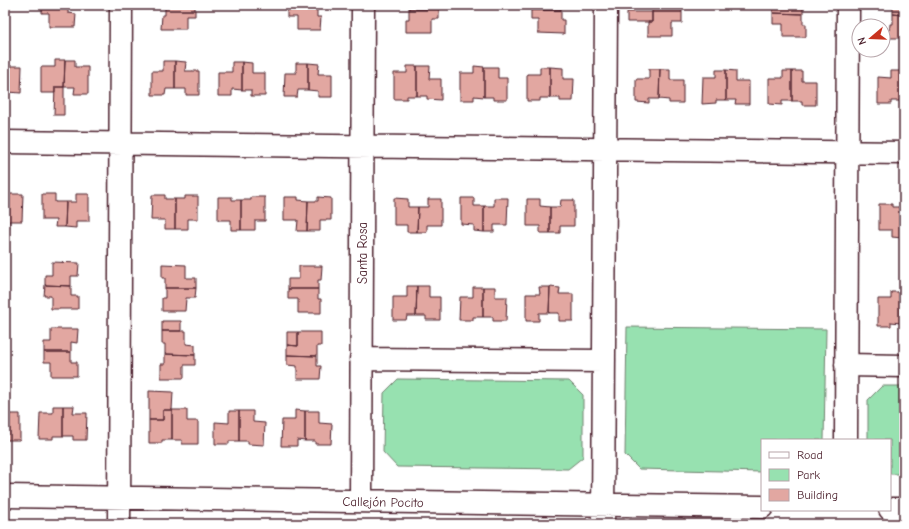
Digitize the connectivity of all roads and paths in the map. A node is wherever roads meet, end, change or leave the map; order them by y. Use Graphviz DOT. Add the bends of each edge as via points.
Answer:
graph roads {
  1 [pos="121,5"];
  2 [pos="363,5"];
  3 [pos="606,5"];
  4 [pos="848,5"];
  5 [pos="5,142"];
  6 [pos="120,143"];
  7 [pos="362,146"];
  8 [pos="605,150"];
  9 [pos="847,153"];
  10 [pos="904,153"];
  11 [pos="361,358"];
  12 [pos="604,361"];
  13 [pos="846,365"];
  14 [pos="904,366"];
  15 [pos="846,439"];
  16 [pos="5,496"];
  17 [pos="119,497"];
  18 [pos="361,501"];
  19 [pos="761,507"];
  20 [pos="891,509"];
  21 [pos="904,509"];
  22 [pos="603,514"];
  23 [pos="119,524"];
  1 -- 6 [label="street"];
  2 -- 7 [label="street, Santa Rosa"];
  3 -- 8 [label="street"];
  4 -- 9 [label="street"];
  5 -- 6 [label="street"];
  6 -- 7 [label="street"];
  6 -- 17 [label="street"];
  7 -- 8 [label="street"];
  7 -- 11 [label="street, Santa Rosa"];
  8 -- 9 [label="street"];
  8 -- 12 [label="street"];
  9 -- 10 [label="street"];
  9 -- 13 [label="street"];
  11 -- 12 [label="street"];
  11 -- 18 [label="street, Santa Rosa"];
  12 -- 22 [label="street"];
  13 -- 14 [label="street"];
  13 -- 15 [label="street"];
  16 -- 17 [label="street, Callejón Pocito"];
  17 -- 18 [label="street, Callejón Pocito"];
  17 -- 23 [label="street"];
  18 -- 22 [label="street, Callejón Pocito"];
  19 -- 22 [label="street, Callejón Pocito"];
  20 -- 21 [label="street"];
}
